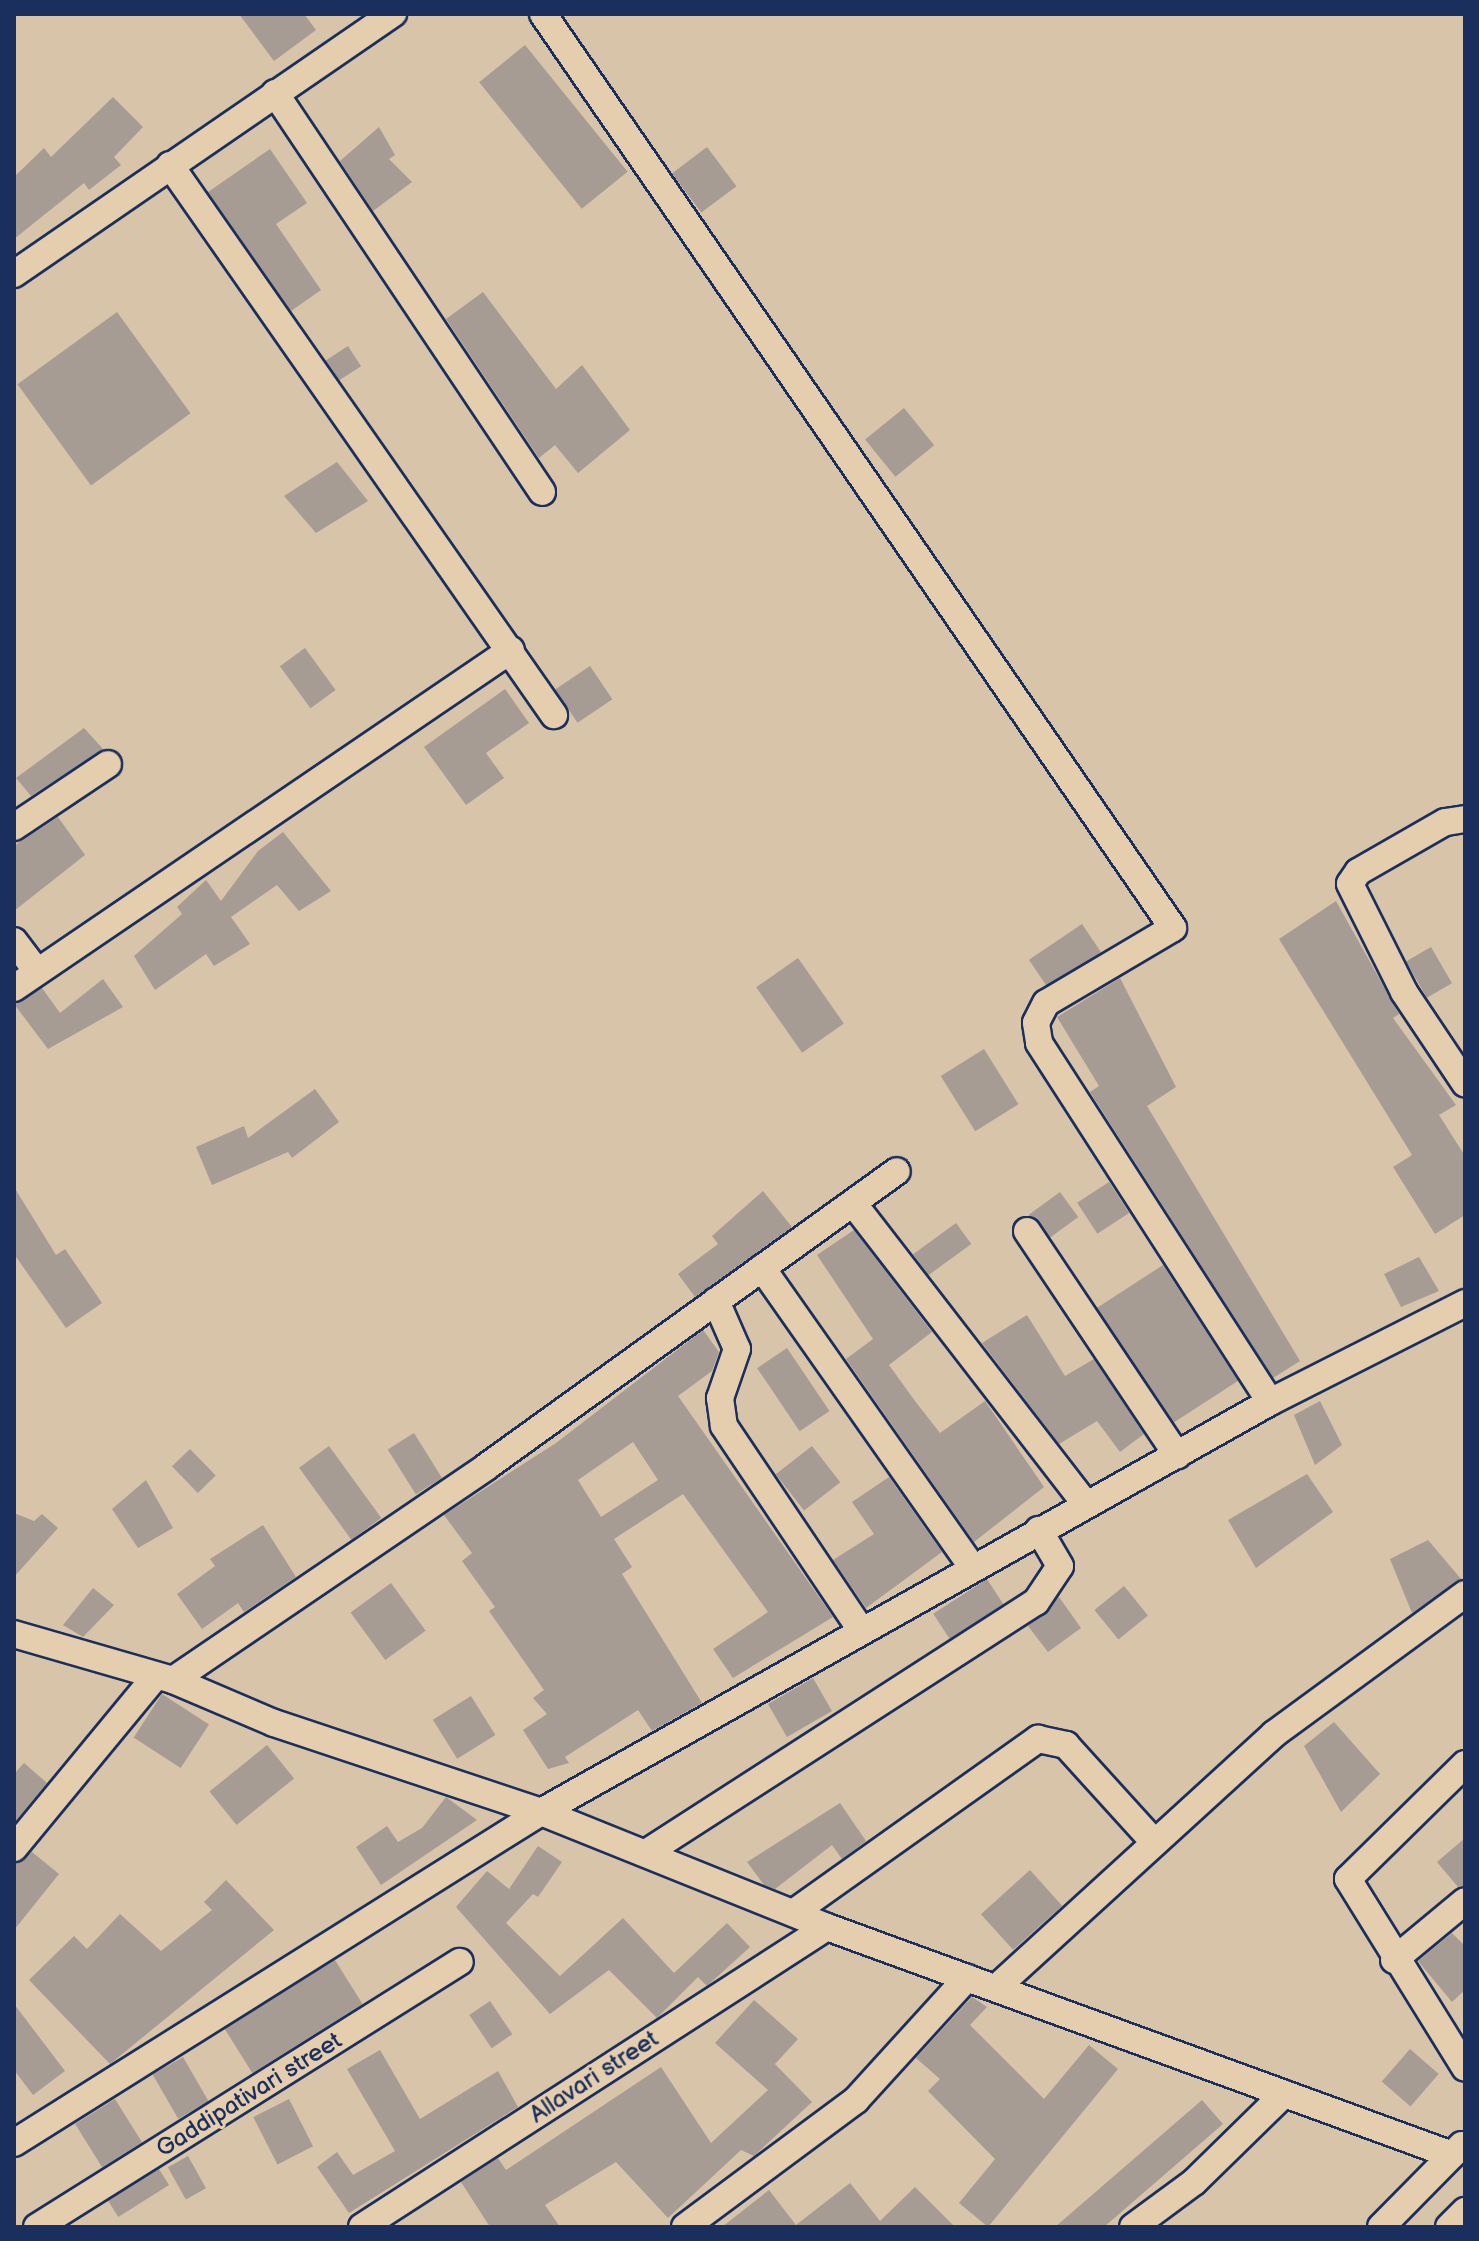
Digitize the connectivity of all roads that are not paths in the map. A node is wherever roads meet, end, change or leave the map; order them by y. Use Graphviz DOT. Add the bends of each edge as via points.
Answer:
graph roads {
  1 [pos="393,14"];
  2 [pos="543,14"];
  3 [pos="275,93"];
  4 [pos="170,165"];
  5 [pos="14,274"];
  6 [pos="542,492"];
  7 [pos="511,650"];
  8 [pos="554,715"];
  9 [pos="108,764"];
  10 [pos="1465,819"];
  11 [pos="14,827"];
  12 [pos="14,941"];
  13 [pos="37,971"];
  14 [pos="14,988"];
  15 [pos="1465,1083"];
  16 [pos="897,1171"];
  17 [pos="853,1203"];
  18 [pos="1027,1231"];
  19 [pos="762,1268"];
  20 [pos="716,1301"];
  21 [pos="1465,1303"];
  22 [pos="1270,1402"];
  23 [pos="1177,1455"];
  24 [pos="1086,1505"];
  25 [pos="1039,1530"];
  26 [pos="973,1568"];
  27 [pos="1465,1594"];
  28 [pos="861,1630"];
  29 [pos="14,1634"];
  30 [pos="164,1678"];
  31 [pos="1465,1764"];
  32 [pos="541,1812"];
  33 [pos="1153,1841"];
  34 [pos="14,1848"];
  35 [pos="646,1853"];
  36 [pos="1465,1901"];
  37 [pos="793,1913"];
  38 [pos="827,1927"];
  39 [pos="1394,1960"];
  40 [pos="460,1962"];
  41 [pos="967,1978"];
  42 [pos="996,1988"];
  43 [pos="1465,2068"];
  44 [pos="1284,2094"];
  45 [pos="14,2143"];
  46 [pos="1459,2149"];
  47 [pos="1465,2211"];
  48 [pos="37,2227"];
  49 [pos="362,2227"];
  50 [pos="685,2227"];
  51 [pos="1133,2227"];
  52 [pos="1381,2227"];
  53 [pos="1449,2227"];
  1 -- 3 [label="street"];
  2 -- 22 [label="street" via="1173,928 1046,1003 1036,1023 1039,1043"];
  3 -- 4 [label="street"];
  3 -- 6 [label="street"];
  4 -- 5 [label="street"];
  4 -- 7 [label="street"];
  7 -- 8 [label="street"];
  7 -- 13 [label="street"];
  9 -- 11 [label="street"];
  10 -- 15 [label="street" via="1445,822 1358,872 1350,884 1404,992"];
  12 -- 13 [label="street"];
  13 -- 14 [label="street"];
  16 -- 17 [label="street"];
  17 -- 19 [label="street"];
  17 -- 24 [label="street"];
  18 -- 23 [label="street"];
  19 -- 20 [label="street"];
  19 -- 26 [label="street"];
  20 -- 28 [label="street" via="737,1349 720,1398 724,1426"];
  20 -- 30 [label="street"];
  21 -- 22 [label="street"];
  22 -- 23 [label="street"];
  23 -- 24 [label="street"];
  24 -- 25 [label="street"];
  25 -- 26 [label="street"];
  25 -- 35 [label="street" via="1060,1566 1036,1602"];
  26 -- 28 [label="street"];
  27 -- 33 [label="street" via="1297,1716"];
  28 -- 32 [label="street"];
  29 -- 30 [label="street"];
  30 -- 32 [label="street" via="274,1723"];
  30 -- 34 [label="street"];
  31 -- 39 [label="street" via="1348,1879"];
  32 -- 35 [label="street"];
  32 -- 45 [label="street"];
  33 -- 37 [label="street" via="1066,1745 1038,1739"];
  33 -- 42 [label="street"];
  35 -- 37 [label="street"];
  36 -- 39 [label="street"];
  37 -- 38 [label="street"];
  38 -- 41 [label="street"];
  38 -- 49 [label="street, Allavari street"];
  39 -- 43 [label="street"];
  40 -- 48 [label="street, Gaddipativari street"];
  41 -- 42 [label="street"];
  41 -- 50 [label="street" via="856,2100"];
  42 -- 44 [label="street"];
  44 -- 46 [label="street"];
  44 -- 51 [label="street" via="1194,2182"];
  46 -- 52 [label="street"];
  47 -- 53 [label="street"];
}
